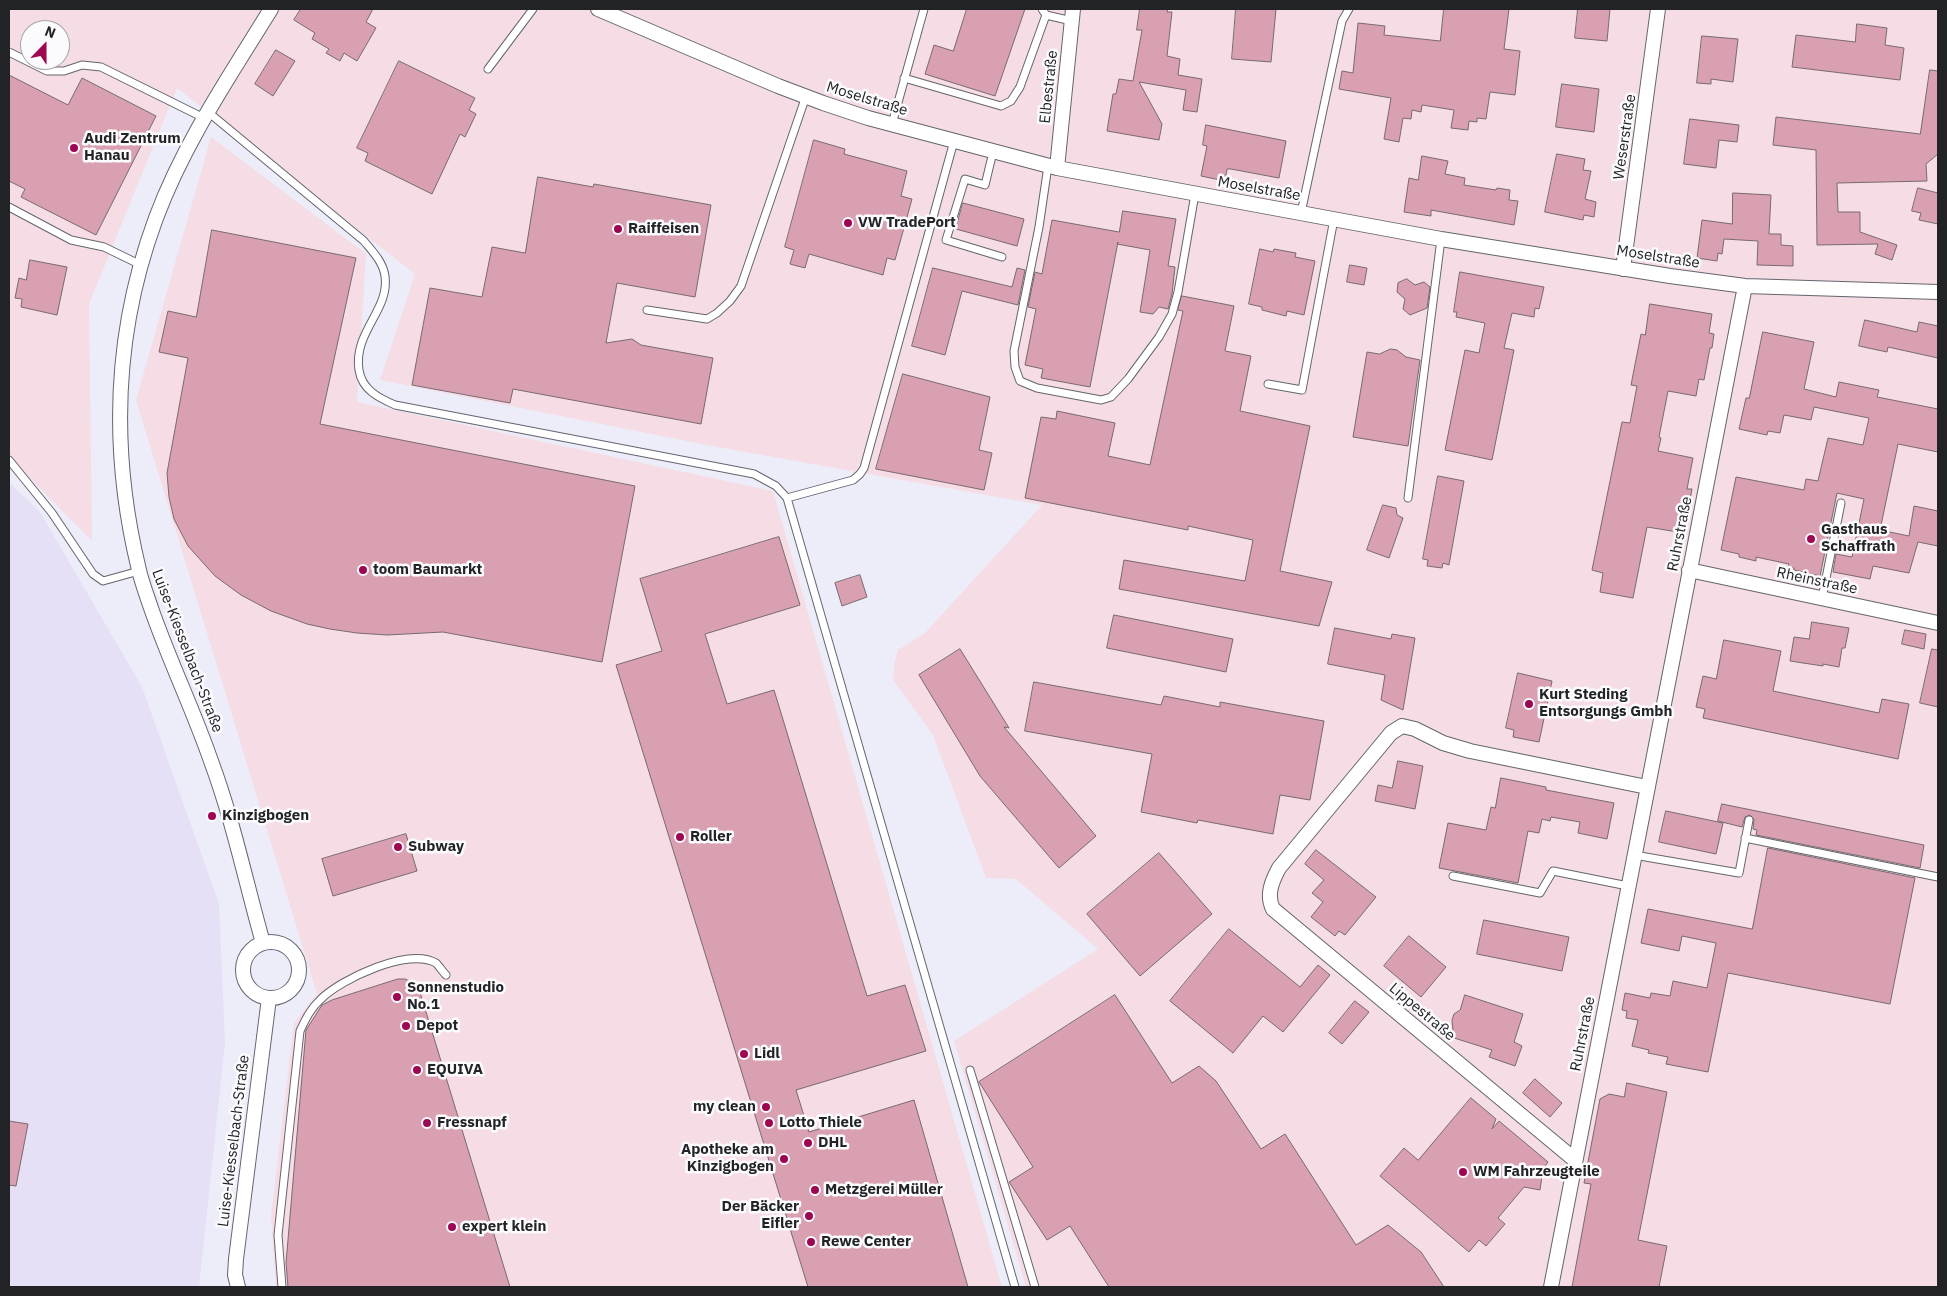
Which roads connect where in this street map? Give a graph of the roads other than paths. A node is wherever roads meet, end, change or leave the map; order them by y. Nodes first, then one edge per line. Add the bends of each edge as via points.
1 (271, 9) edge
2 (533, 9) edge
3 (598, 9) edge
4 (924, 9) edge
5 (1349, 9) edge
6 (1658, 9) edge
7 (1044, 12) edge
8 (1073, 15) edge
9 (9, 52) edge
10 (488, 69) dead end
11 (904, 78) junction
12 (806, 96) junction
13 (206, 115) junction
14 (892, 124) junction
15 (954, 142) junction
16 (993, 152) junction
17 (1052, 167) junction
18 (1196, 194) junction
19 (9, 207) edge
20 (1301, 213) junction
21 (1334, 219) junction
22 (1442, 239) junction
23 (1002, 257) dead end
24 (141, 265) junction
25 (1623, 269) junction
26 (1745, 286) junction
27 (1938, 292) edge
28 (647, 310) dead end
29 (1268, 384) dead end
30 (9, 460) edge
31 (787, 498) junction
32 (1408, 498) dead end
33 (1842, 503) dead end
34 (1689, 570) junction
35 (139, 572) junction
36 (1822, 598) junction
37 (1938, 623) edge
38 (1648, 787) junction
39 (1749, 820) dead end
40 (1745, 838) junction
41 (1634, 855) junction
42 (1453, 876) dead end
43 (1938, 877) edge
44 (1628, 886) junction
45 (263, 943) junction
46 (446, 975) dead end
47 (269, 998) junction
48 (970, 1070) dead end
49 (1576, 1160) junction
50 (238, 1287) edge
51 (282, 1287) edge
52 (1015, 1287) edge
53 (1035, 1287) edge
54 (1551, 1287) edge

1 - 13 street, Luise-Kiesselbach-Straße
2 - 10 lane
3 - 12 street, Moselstraße
4 - 11 lane
5 - 20 lane via 1342,20
6 - 25 street, Weserstraße
7 - 8 lane
7 - 11 lane via 1020,87 1011,101 1000,106
8 - 17 street, Elbestraße
9 - 13 lane via 47,71 82,66 101,68
11 - 14 lane
12 - 14 street, Moselstraße
12 - 28 lane via 741,286 730,301 707,319
13 - 24 street, Luise-Kiesselbach-Straße via 167,193
13 - 31 lane via 364,241 377,256 384,269 385,292 359,346 357,360 360,375 373,394 396,405 754,474 776,486
14 - 15 street, Moselstraße
15 - 16 street, Moselstraße
15 - 31 lane via 864,468 853,480
16 - 17 street, Moselstraße
16 - 23 lane via 985,185 965,179 946,240
17 - 18 street, Moselstraße
17 - 18 lane via 1014,350 1020,381 1037,388 1101,400 1111,397 1128,379 1172,314
18 - 20 street, Moselstraße
19 - 24 lane via 71,240 104,247
20 - 21 street, Moselstraße
21 - 22 street, Moselstraße
21 - 29 lane via 1302,390
22 - 25 street, Moselstraße
22 - 32 lane
24 - 35 street, Luise-Kiesselbach-Straße via 132,297 120,382 119,434 124,487
25 - 26 street, Moselstraße
26 - 27 street, Moselstraße
26 - 34 street, Ruhrstraße
30 - 35 lane via 52,513 93,574 103,581
31 - 52 lane
33 - 36 lane
34 - 36 street, Rheinstraße
34 - 38 street, Ruhrstraße
35 - 45 street, Luise-Kiesselbach-Straße via 213,765
36 - 37 street, Rheinstraße
38 - 41 street, Ruhrstraße
38 - 49 street, Lippestraße via 1470,751 1402,726 1391,733 1273,878 1269,901 1272,909
39 - 40 lane
40 - 41 lane via 1739,873
40 - 43 lane
41 - 44 street, Ruhrstraße
42 - 44 lane via 1540,893 1554,871
44 - 49 street, Ruhrstraße
45 - 47 street via 248,953 243,975 256,994
45 - 47 street via 280,943 291,950 299,970 293,987 285,994
46 - 51 lane via 436,964 404,960 344,981 308,1012 300,1031 278,1235
47 - 50 street, Luise-Kiesselbach-Straße via 236,1259
48 - 53 lane
49 - 54 street, Ruhrstraße

